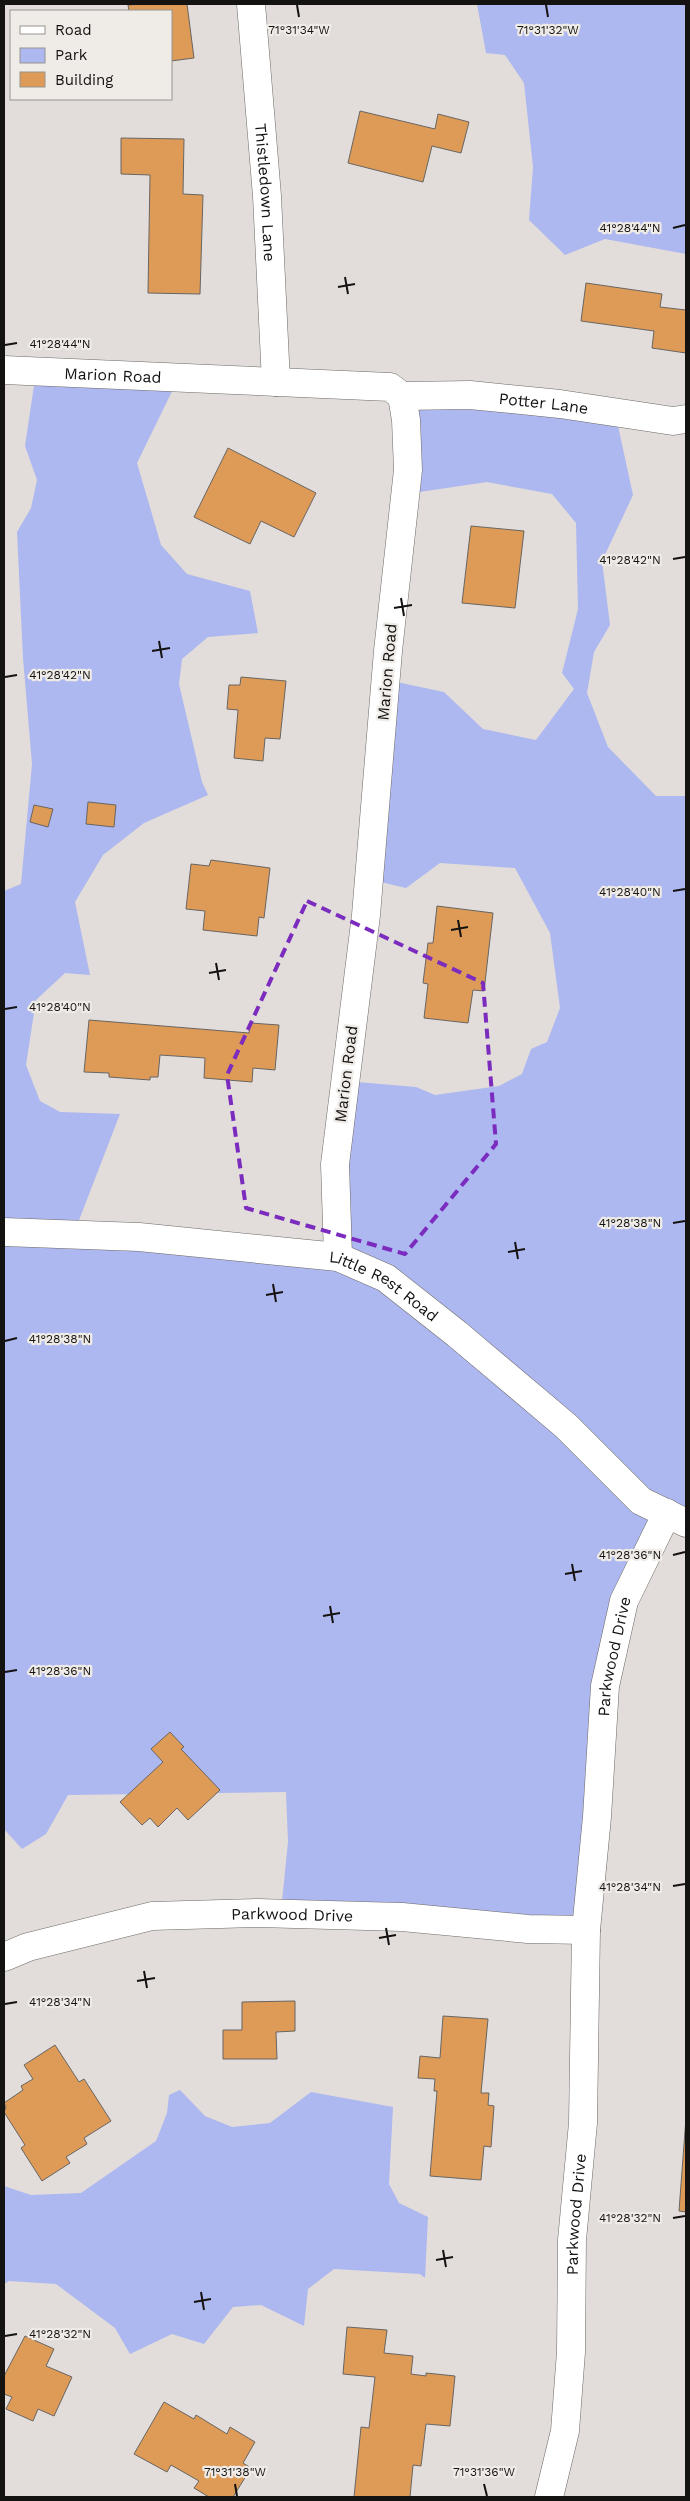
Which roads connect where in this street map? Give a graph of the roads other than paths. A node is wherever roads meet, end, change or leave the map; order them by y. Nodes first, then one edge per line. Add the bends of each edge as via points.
1 (251, 4) edge
2 (4, 370) edge
3 (276, 382) junction
4 (402, 396) junction
5 (686, 419) edge
6 (4, 1232) edge
7 (338, 1257) junction
8 (677, 1518) edge
9 (586, 1930) junction
10 (4, 1957) edge
11 (549, 2497) edge

1 - 3 street, Thistledown Lane via 267,196
2 - 3 street, Marion Road
3 - 4 street, Marion Road via 390,387
4 - 5 street, Potter Lane via 470,395 560,404 673,421
4 - 7 street, Marion Road via 408,470 388,651 366,915 334,1164
6 - 7 street, Little Rest Road via 139,1237
7 - 8 street, Little Rest Road via 386,1278 566,1426 641,1502
8 - 9 street, Parkwood Drive via 624,1601 605,1686
9 - 10 street, Parkwood Drive via 528,1929 402,1917 258,1913 152,1916 28,1947
9 - 11 street, Parkwood Drive via 583,2123 572,2240 572,2352 565,2431

